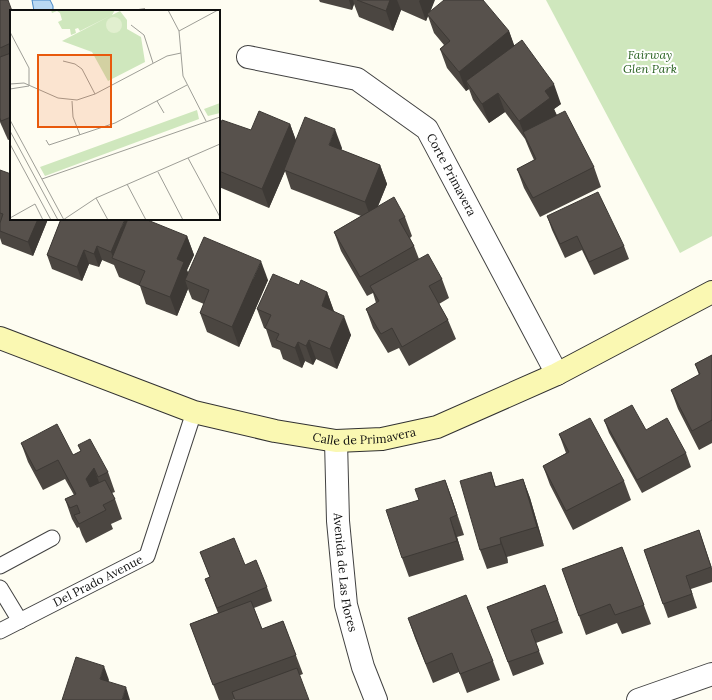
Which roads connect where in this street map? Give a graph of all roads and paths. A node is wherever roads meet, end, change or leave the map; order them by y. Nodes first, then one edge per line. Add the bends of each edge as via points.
1 (248, 57) dead end
2 (712, 292) edge
3 (0, 338) edge
4 (557, 374) junction
5 (194, 412) junction
6 (336, 441) junction
7 (52, 538) dead end
8 (0, 566) edge
9 (0, 588) edge
10 (20, 621) junction
11 (0, 631) edge
12 (712, 674) edge
13 (376, 700) edge
14 (638, 700) edge

1 - 4 street, Corte Primavera via 357,79 428,129
2 - 4 street, Calle de Primavera
3 - 5 street, Calle de Primavera
4 - 6 street, Calle de Primavera via 437,427 382,439
5 - 6 street, Calle de Primavera via 275,431
5 - 10 lane, Del Prado Avenue via 147,556
6 - 13 street, Avenida de Las Flores via 338,521 346,605 363,667
7 - 8 lane
9 - 10 lane
10 - 11 lane, Del Prado Avenue
12 - 14 street

